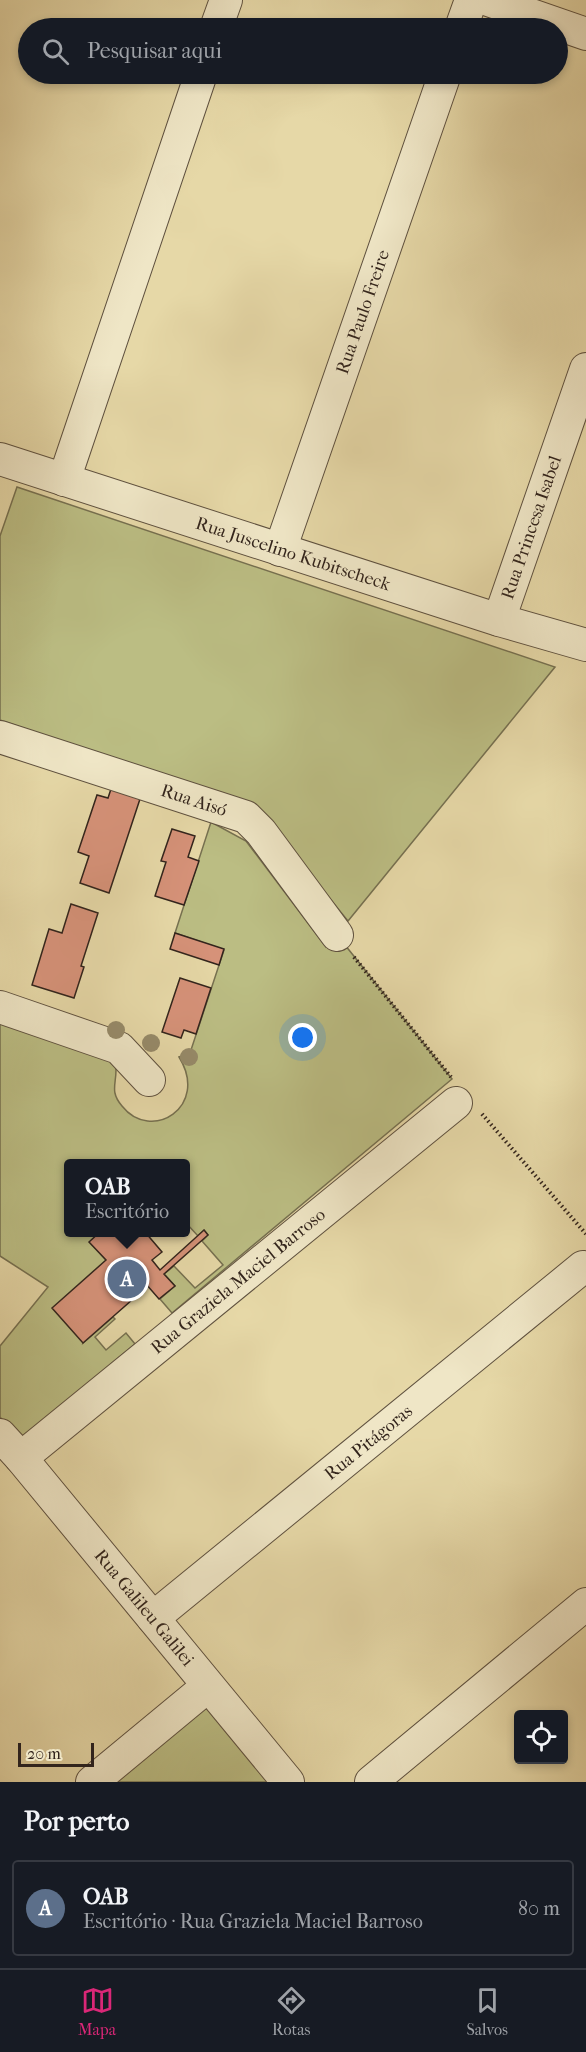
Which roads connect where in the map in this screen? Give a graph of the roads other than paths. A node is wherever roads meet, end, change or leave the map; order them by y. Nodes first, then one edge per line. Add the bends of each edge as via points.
1 (226, 0) edge
2 (471, 0) edge
3 (488, 0) edge
4 (220, 18) edge
5 (465, 18) edge
6 (540, 18) edge
7 (568, 28) edge
8 (586, 34) edge
9 (198, 84) edge
10 (442, 84) edge
11 (586, 369) edge
12 (2, 467) edge
13 (64, 480) junction
14 (280, 550) junction
15 (499, 620) junction
16 (586, 645) edge
17 (0, 737) edge
18 (336, 935) road end
19 (0, 1007) edge
20 (149, 1080) dead end
21 (461, 1099) road end
22 (583, 1267) dead end
23 (0, 1435) edge
24 (21, 1458) junction
25 (586, 1604) edge
26 (153, 1618) junction
27 (208, 1686) junction
28 (92, 1782) edge
29 (288, 1782) edge
30 (371, 1782) edge

1 - 4 street
2 - 5 street
3 - 6 street
7 - 8 street
9 - 13 street
10 - 14 street, Rua Paulo Freire
11 - 15 street, Rua Princesa Isabel
12 - 13 street, Rua Juscelino Kubitscheck
13 - 14 street, Rua Juscelino Kubitscheck
14 - 15 street, Rua Juscelino Kubitscheck
15 - 16 street, Rua Juscelino Kubitscheck
17 - 18 street, Rua Aisó via 246,817
19 - 20 street via 119,1048
21 - 24 street, Rua Graziela Maciel Barroso
22 - 26 street, Rua Pitágoras
23 - 24 street, Rua Galileu Galilei
24 - 26 street, Rua Galileu Galilei
25 - 30 street
26 - 27 street, Rua Galileu Galilei
27 - 28 street
27 - 29 street, Rua Galileu Galilei

